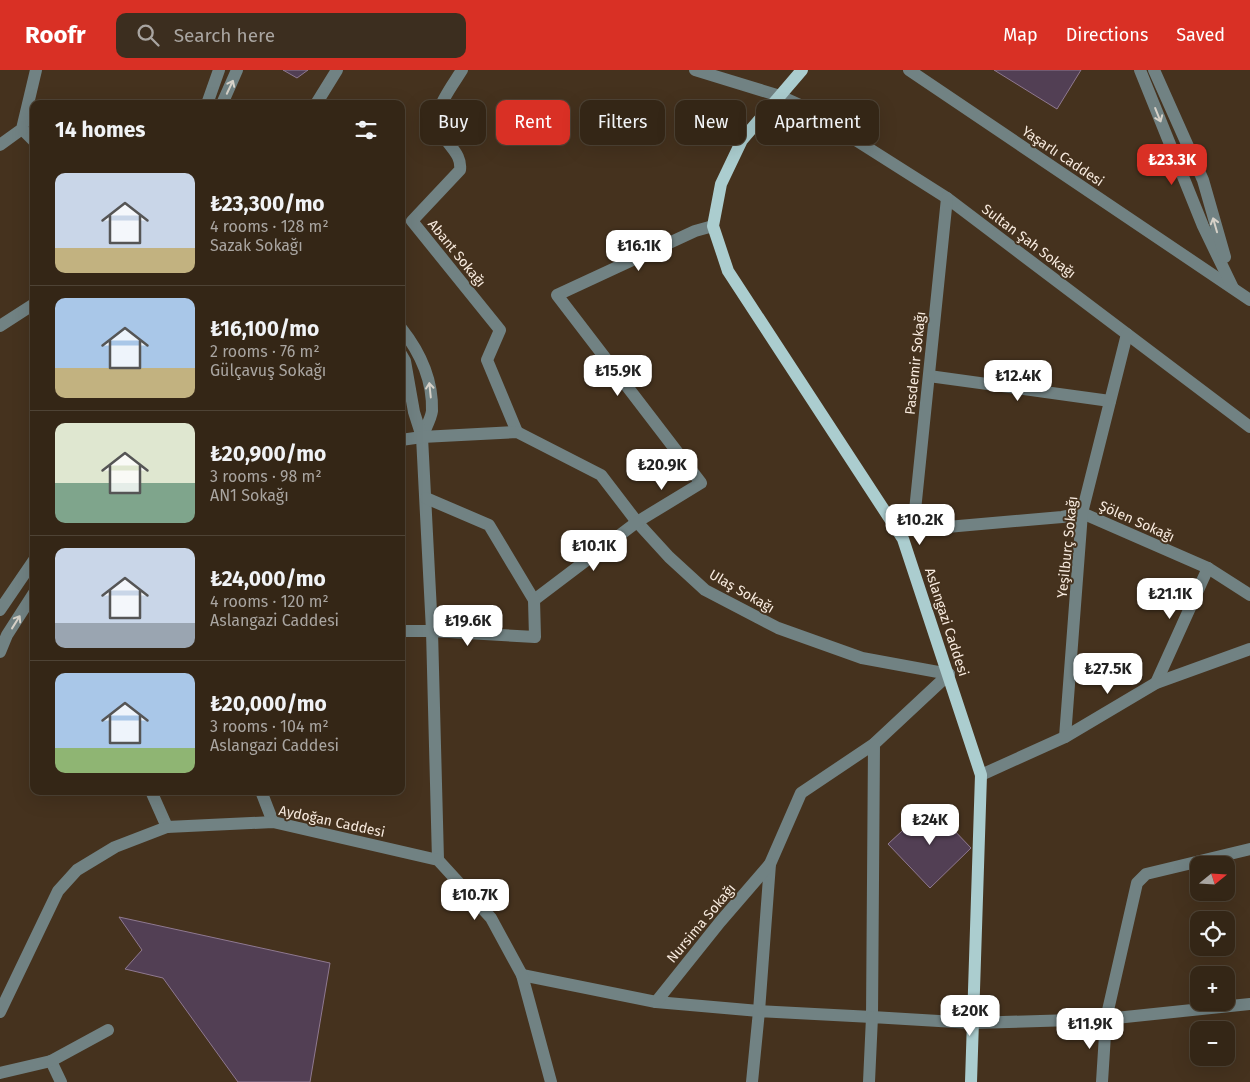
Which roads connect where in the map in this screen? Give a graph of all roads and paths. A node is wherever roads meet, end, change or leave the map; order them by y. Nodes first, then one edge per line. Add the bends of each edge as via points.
1 (36, 70) edge
2 (219, 70) edge
3 (237, 70) edge
4 (337, 70) edge
5 (462, 70) edge
6 (695, 70) edge
7 (802, 70) edge
8 (909, 70) edge
9 (1140, 70) edge
10 (1154, 70) edge
11 (780, 96) junction
12 (208, 100) edge
13 (224, 100) edge
14 (318, 100) edge
15 (22, 129) junction
16 (30, 137) edge
17 (0, 145) edge
18 (947, 198) junction
19 (713, 226) junction
20 (1234, 288) junction
21 (1250, 300) edge
22 (30, 307) edge
23 (0, 326) edge
24 (405, 333) edge
25 (1127, 334) junction
26 (405, 361) edge
27 (929, 376) junction
28 (1110, 401) junction
29 (1250, 427) edge
30 (405, 432) edge
31 (517, 432) junction
32 (422, 437) junction
33 (405, 439) edge
34 (426, 498) junction
35 (1082, 513) junction
36 (637, 522) junction
37 (908, 535) junction
38 (30, 566) edge
39 (1208, 568) junction
40 (1250, 595) edge
41 (30, 599) edge
42 (534, 600) junction
43 (0, 610) edge
44 (432, 630) junction
45 (405, 631) edge
46 (1250, 649) edge
47 (0, 652) edge
48 (949, 674) junction
49 (1156, 683) junction
50 (1065, 737) junction
51 (874, 744) junction
52 (981, 775) junction
53 (153, 795) edge
54 (263, 795) edge
55 (273, 822) junction
56 (166, 827) junction
57 (1250, 850) edge
58 (438, 860) junction
59 (770, 864) junction
60 (522, 975) junction
61 (656, 1002) junction
62 (1250, 1004) edge
63 (759, 1011) junction
64 (0, 1012) edge
65 (872, 1017) junction
66 (1106, 1019) junction
67 (972, 1023) junction
68 (108, 1030) dead end
69 (51, 1061) junction
70 (0, 1073) edge
71 (61, 1082) edge
72 (551, 1082) edge
73 (752, 1082) edge
74 (869, 1082) edge
75 (971, 1082) edge
76 (1102, 1082) edge

1 - 15 street
2 - 12 street
13 -> 3 street
4 - 14 street
5 - 31 street, Abant Sokağı via 439,110 440,134 458,155 460,170 412,221 500,330 488,360
6 - 11 street, Sultan Şah Sokağı
7 - 11 main road, Aslangazi Caddesi
8 - 20 street, Yaşarlı Caddesi
9 -> 20 street via 1203,226
20 -> 10 street via 1203,180
11 - 18 street, Sultan Şah Sokağı via 802,106
11 - 19 main road, Aslangazi Caddesi via 742,140 721,184
15 - 16 street
15 - 17 street
18 - 25 street, Sultan Şah Sokağı
18 - 27 street, Pasdemir Sokağı
19 - 36 street via 695,231 557,295 701,483
19 - 37 main road, Aslangazi Caddesi via 728,271
20 - 21 street, Yaşarlı Caddesi
22 - 23 street
32 -> 24 street via 432,413 428,377 417,349
25 - 28 street, Yeşilburç Sokağı
25 - 29 street, Sultan Şah Sokağı
26 - 32 street
27 - 28 street
27 - 37 street, Pasdemir Sokağı
28 - 35 street, Yeşilburç Sokağı
30 - 32 street
31 - 32 street
31 - 36 street, Ulaş Sokağı via 601,475
32 - 33 street
32 - 34 street
34 - 42 street via 489,525
34 - 44 street
35 - 37 street, Şölen Sokağı
35 - 39 street, Şölen Sokağı
35 - 50 street, Yeşilburç Sokağı
36 - 42 street
36 - 48 street, Ulaş Sokağı via 705,590 778,628 862,658
37 - 48 main road, Aslangazi Caddesi
38 - 43 street
39 - 40 street, Şölen Sokağı
39 - 49 street
47 -> 41 street
42 - 44 street via 535,637
44 - 45 street
44 - 58 street
46 - 49 street
48 - 51 street
48 - 52 main road, Aslangazi Caddesi
49 - 50 street
50 - 52 street
51 - 59 street via 801,793
51 - 65 street
52 - 67 main road, Aslangazi Caddesi
53 - 56 street
54 - 55 street
55 - 56 street, Aydoğan Caddesi
55 - 58 street, Aydoğan Caddesi
56 - 64 street, Aydoğan Caddesi via 115,847 77,870 58,891
57 - 66 street via 1146,874 1137,883
58 - 60 street via 491,918
59 - 61 street, Nursima Sokağı
59 - 63 street
60 - 61 street
60 - 72 street
61 - 63 street
62 - 66 street
63 - 65 street
63 - 73 street
65 - 67 street
65 - 74 street
66 - 67 street
66 - 76 street
67 - 75 main road, Aslangazi Caddesi
68 - 69 street
69 - 70 street
69 - 71 street

